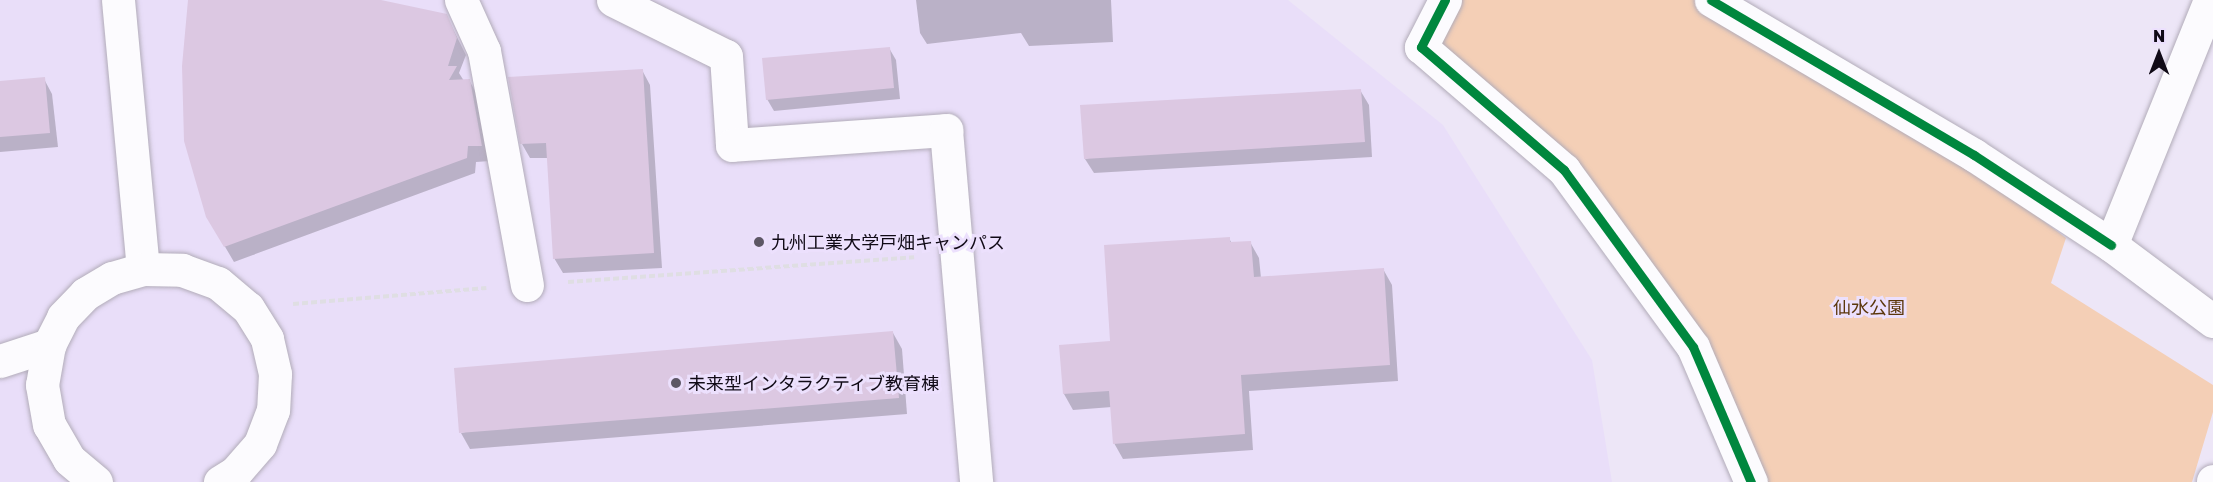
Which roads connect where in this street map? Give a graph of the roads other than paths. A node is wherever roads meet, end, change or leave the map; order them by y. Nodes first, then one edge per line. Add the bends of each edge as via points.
1 (118, 0) edge
2 (461, 0) edge
3 (613, 0) edge
4 (1445, 0) edge
5 (1711, 0) edge
6 (2210, 0) edge
7 (2111, 245) junction
8 (143, 269) junction
9 (527, 285) road end
10 (2213, 321) edge
11 (49, 345) junction
12 (0, 361) edge
13 (238, 479) edge
14 (96, 482) edge
15 (976, 482) edge
16 (1751, 482) edge

1 - 8 street
2 - 9 street via 484,51
3 - 15 street via 726,56 732,145 946,130
4 - 16 street via 1421,47 1564,170 1693,347
5 - 7 street via 1974,155
6 - 7 street
7 - 10 street
8 - 11 street via 112,278 85,294 63,317
8 - 13 street via 182,270 218,284 248,308 267,339 275,374 273,410 260,444
11 - 12 street
11 - 14 street via 42,385 49,424 69,459

